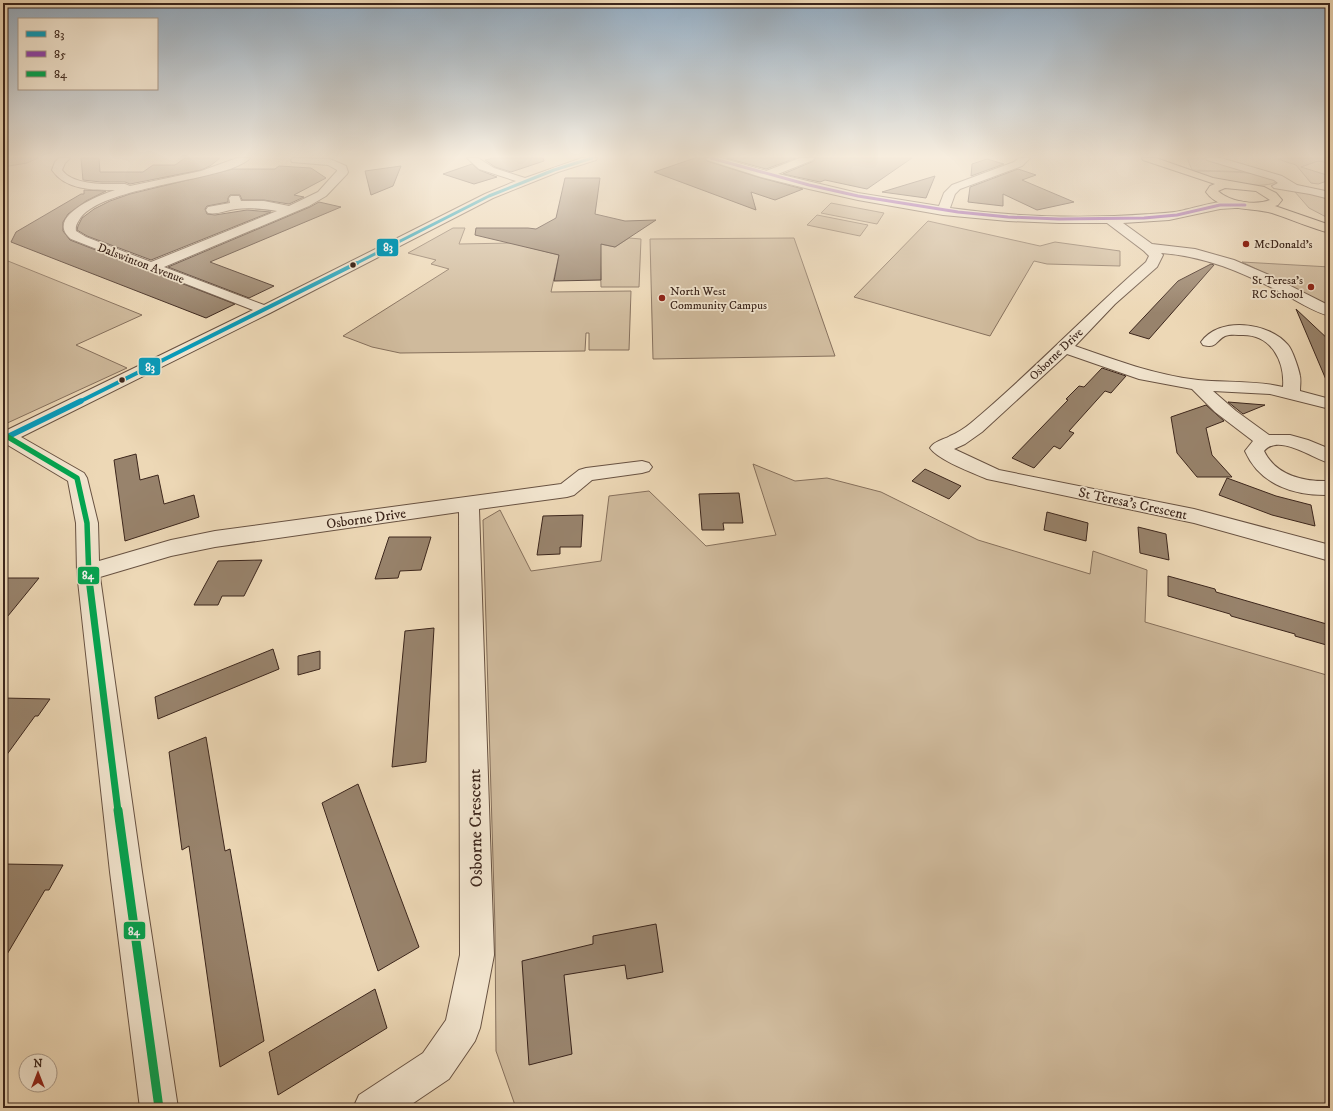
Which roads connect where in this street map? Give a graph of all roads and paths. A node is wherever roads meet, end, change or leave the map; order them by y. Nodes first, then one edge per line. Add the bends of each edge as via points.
1 (83, 210) edge
2 (291, 210) edge
3 (460, 210) edge
4 (934, 210) edge
5 (1188, 210) edge
6 (1274, 210) edge
7 (1294, 210) edge
8 (943, 211) joint
9 (1110, 219) junction
10 (1330, 223) edge
11 (1330, 229) edge
12 (1149, 248) junction
13 (151, 267) junction
14 (265, 310) junction
15 (1330, 312) edge
16 (1209, 342) dead end
17 (1064, 348) junction
18 (1198, 385) junction
19 (1291, 393) junction
20 (1330, 404) edge
21 (6, 438) edge
22 (1265, 441) junction
23 (939, 448) joint
24 (1330, 458) edge
25 (642, 467) dead end
26 (1330, 488) edge
27 (469, 504) junction
28 (1330, 553) edge
29 (88, 572) junction
30 (159, 1108) edge
31 (372, 1108) edge

1 - 13 street, Dalswinton Avenue via 72,219 69,228 71,233 81,240
2 - 13 street
3 - 14 street
4 - 8 street
5 - 9 street via 1176,215
6 - 11 highway
7 - 10 highway
8 - 9 street via 1022,218
9 - 12 street
12 - 15 street via 1196,253 1222,261
12 - 17 street, Osborne Drive via 1156,255 1152,264 1110,301
13 - 14 street, Dalswinton Avenue
14 - 21 street
16 - 19 street via 1219,333 1234,330 1249,330 1267,335 1282,347 1292,376
17 - 18 street via 1145,375
17 - 23 street, Osborne Drive via 976,428
18 - 19 street via 1250,387
18 - 22 street via 1241,425
19 - 20 street
21 - 29 street via 77,478 87,523
22 - 24 street via 1302,444
22 - 26 street via 1257,445 1254,451 1256,459 1275,476 1307,487
23 - 28 street, St Teresa's Crescent via 994,475 1194,516
25 - 27 street, Osborne Drive via 586,474 567,490
27 - 29 street, Osborne Drive via 214,539 171,548
27 - 31 street, Osborne Crescent via 477,955 462,1028 436,1066
29 - 30 street

